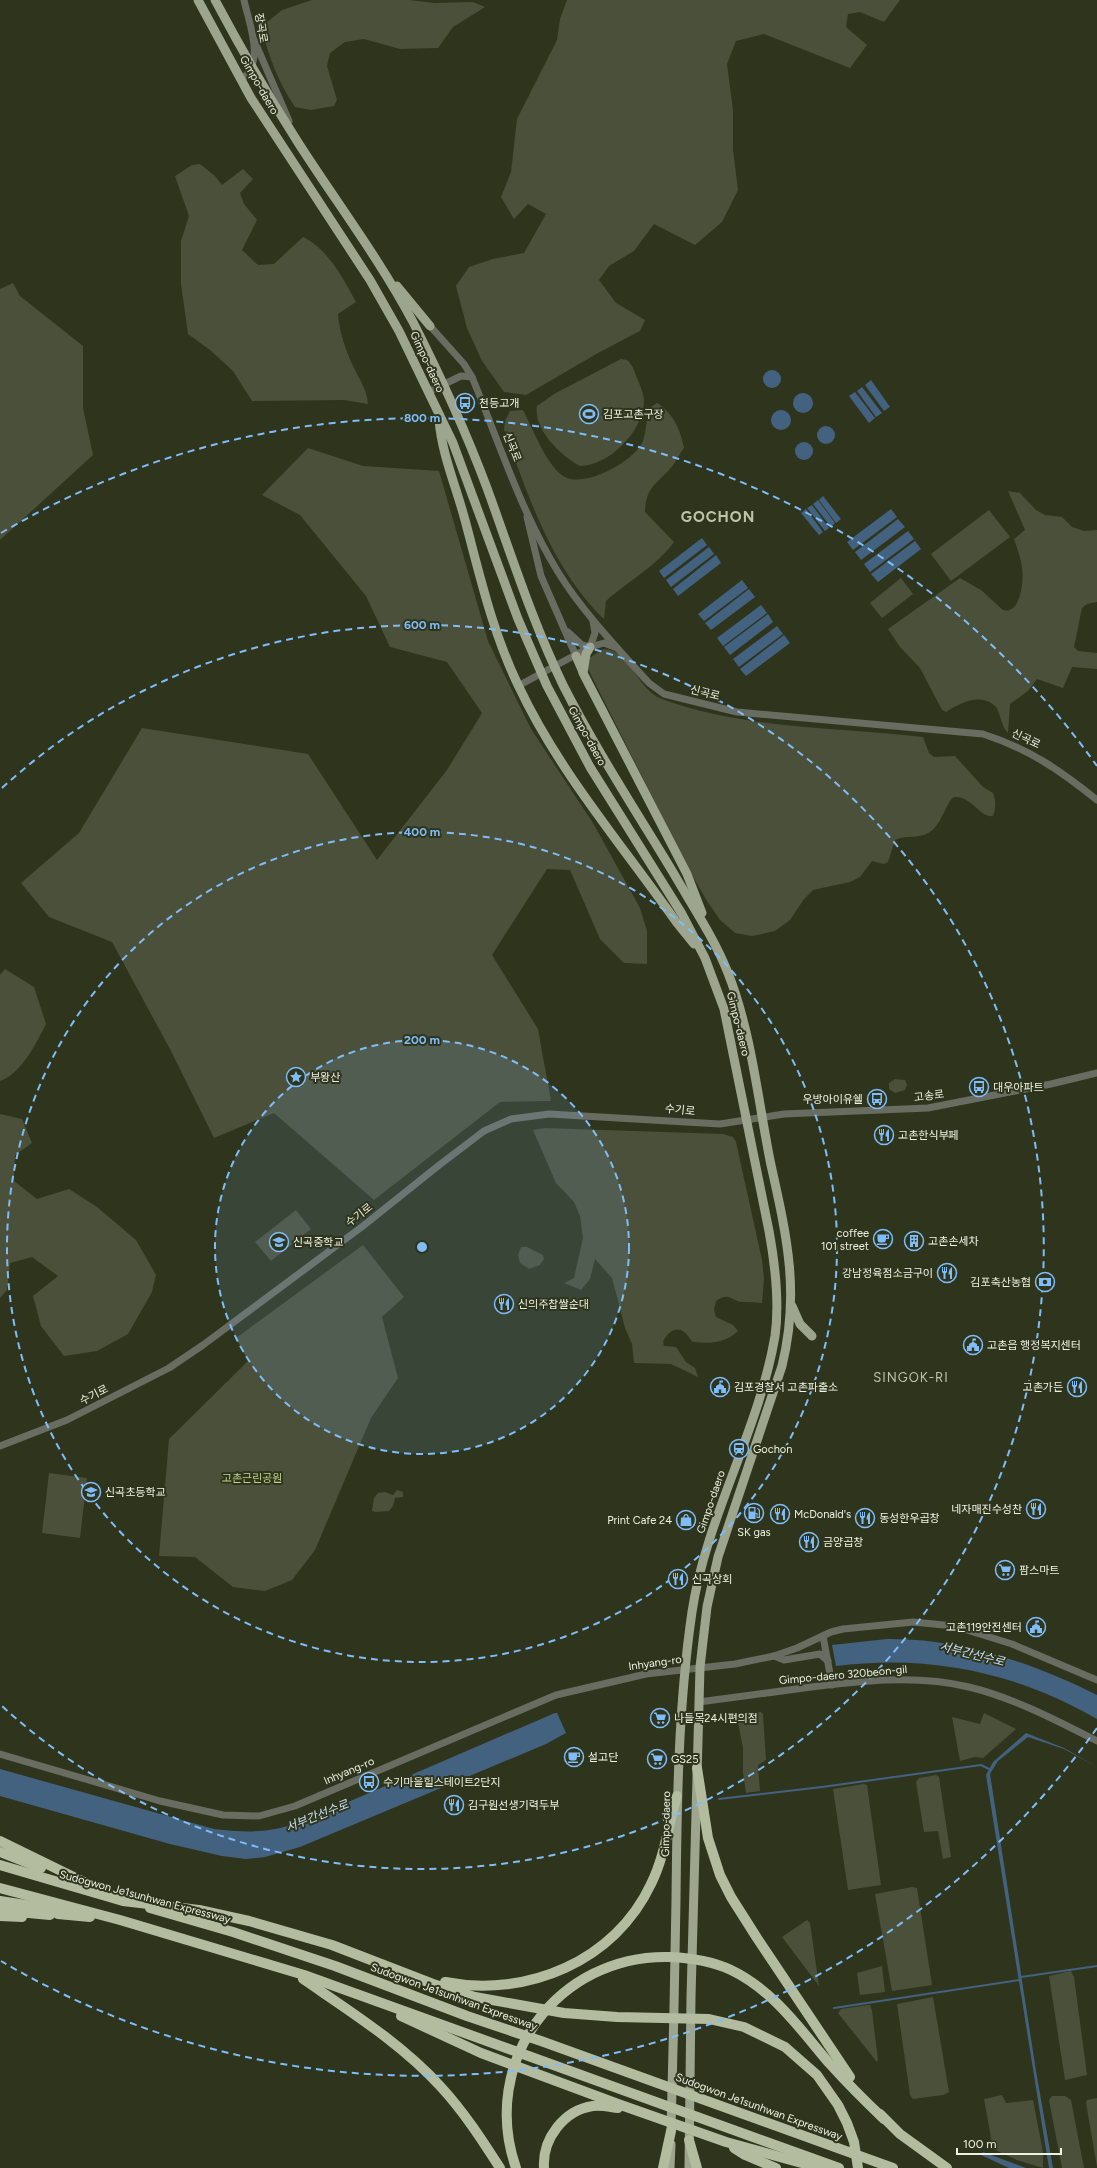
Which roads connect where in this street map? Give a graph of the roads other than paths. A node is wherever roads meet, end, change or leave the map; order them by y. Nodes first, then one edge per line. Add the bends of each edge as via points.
1 (198, 0) edge
2 (215, 0) edge
3 (244, 0) edge
4 (254, 40) junction
5 (252, 68) junction
6 (241, 80) junction
7 (298, 143) junction
8 (380, 266) junction
9 (430, 326) joint
10 (472, 377) junction
11 (442, 384) junction
12 (428, 392) junction
13 (438, 414) junction
14 (525, 508) junction
15 (591, 616) junction
16 (564, 628) junction
17 (590, 648) junction
18 (620, 650) junction
19 (574, 657) junction
20 (583, 673) junction
21 (521, 685) junction
22 (1097, 800) edge
23 (711, 935) junction
24 (705, 958) junction
25 (1097, 1073) edge
26 (761, 1117) junction
27 (746, 1120) junction
28 (792, 1304) junction
29 (812, 1336) dead end
30 (0, 1446) edge
31 (823, 1636) junction
32 (774, 1656) junction
33 (828, 1661) junction
34 (700, 1667) junction
35 (684, 1670) junction
36 (1097, 1680) edge
37 (832, 1684) junction
38 (699, 1702) junction
39 (1097, 1741) edge
40 (0, 1754) edge
41 (697, 1768) junction
42 (677, 1796) junction
43 (0, 1841) edge
44 (0, 1845) edge
45 (0, 1848) edge
46 (0, 1852) edge
47 (0, 1855) edge
48 (0, 1858) edge
49 (0, 1861) edge
50 (0, 1864) edge
51 (0, 1871) edge
52 (0, 1888) edge
53 (123, 1901) junction
54 (0, 1909) edge
55 (120, 1920) junction
56 (294, 1972) junction
57 (411, 1976) junction
58 (342, 1989) junction
59 (618, 2106) junction
60 (884, 2119) junction
61 (671, 2131) junction
62 (689, 2140) junction
63 (745, 2151) junction
64 (500, 2168) edge
65 (516, 2168) edge
66 (544, 2168) edge
67 (663, 2168) edge
68 (670, 2168) edge
69 (689, 2168) edge
70 (696, 2168) edge
71 (776, 2168) edge
72 (820, 2168) edge
73 (839, 2168) edge
74 (858, 2168) edge
75 (894, 2168) edge
76 (947, 2168) edge

1 - 6 main road, Gimpo-daero
2 - 5 main road, Gimpo-daero
3 - 4 street, 장곡로
4 - 5 street, 장곡로
4 - 7 street
5 - 6 street
5 - 7 main road, Gimpo-daero
6 - 12 main road, Gimpo-daero via 386,306
7 - 8 main road, Gimpo-daero
8 - 9 main road
8 - 11 main road, Gimpo-daero via 412,321
9 - 10 street, 신곡로 via 464,364
10 - 11 street via 461,376
10 - 14 street, 신곡로
11 - 12 street
11 - 23 main road, Gimpo-daero via 486,484 528,606 561,680 605,760
12 - 13 main road, Gimpo-daero
13 - 21 main road via 441,442 484,593
13 - 24 main road, Gimpo-daero via 453,444 518,619 547,686 590,767 682,914
14 - 15 street, 신곡로 via 558,572
14 - 16 street via 540,576
15 - 17 street via 595,633
15 - 18 street, 신곡로
16 - 17 street via 582,645
16 - 19 street
17 - 18 street via 604,643
17 - 19 street
17 - 20 main road via 586,654
18 - 22 street, 신곡로 via 649,683 664,694 760,715 983,734 1042,759
19 - 20 main road
19 - 21 street
20 - 23 main road via 687,874
21 - 24 main road via 554,752
23 - 26 main road, Gimpo-daero via 727,971 741,1013
24 - 27 main road, Gimpo-daero via 724,1009
25 - 26 street, 고송로 via 928,1108
26 - 27 street, 수기로
26 - 28 main road, Gimpo-daero via 789,1255
27 - 30 street, 수기로 via 713,1124 549,1114 524,1116 501,1122 484,1131 363,1226 184,1358 67,1420
27 - 35 main road, Gimpo-daero via 774,1256 775,1334 766,1372 700,1575
28 - 29 main road via 800,1324
28 - 34 main road, Gimpo-daero via 782,1366 718,1557 706,1607
31 - 32 street
31 - 33 street
31 - 36 street via 843,1629 898,1622 928,1622 954,1626 1012,1644
32 - 33 street via 784,1660 820,1654
32 - 34 street, Inhyang-ro
33 - 37 street
34 - 35 street, Inhyang-ro
34 - 38 main road, Gimpo-daero
35 - 40 street, Inhyang-ro via 631,1677 556,1695 295,1806 259,1816 229,1816 193,1809
35 - 42 main road, Gimpo-daero
37 - 38 street, Gimpo-daero 320beon-gil
37 - 39 street, Gimpo-daero 320beon-gil via 911,1679 969,1687 1015,1702
38 - 41 main road, Gimpo-daero
41 - 60 highway via 708,1838 720,1875 731,1897 857,2088
41 - 62 main road, Gimpo-daero
42 - 57 highway via 668,1824 664,1850 644,1898 625,1923 593,1953 561,1971 514,1984 485,1987
42 - 61 main road, Gimpo-daero
43 - 53 highway
44 - 53 highway
45 - 53 highway
46 - 53 highway
47 - 53 highway
48 - 53 highway
49 - 53 highway
50 - 53 highway
51 - 53 highway, Sudogwon Je1sunhwan Expressway
52 - 55 highway
53 - 57 highway via 199,1910 249,1921 332,1945
53 - 75 highway, Sudogwon Je1sunhwan Expressway via 271,1944 335,1966 467,2016
54 - 55 highway
54 - 55 highway
55 - 56 highway
56 - 58 highway
56 - 64 highway via 389,2038 429,2074 455,2103
57 - 74 highway via 474,1997 528,2008 617,2017 709,2019 744,2027 785,2046 817,2075 835,2099 847,2123 854,2142
58 - 59 highway via 481,2053
58 - 73 highway
59 - 63 highway via 655,2116
59 - 66 highway via 592,2106 567,2118 546,2144
60 - 65 highway via 840,2075 784,2009 742,1976 715,1963 678,1957 651,1957 620,1962 592,1973 563,1994 537,2022 522,2044 509,2082 506,2104 509,2145
60 - 76 highway via 923,2152
61 - 67 highway
61 - 68 main road, Gimpo-daero
62 - 69 main road, Gimpo-daero
62 - 70 highway
63 - 71 highway
63 - 72 highway

